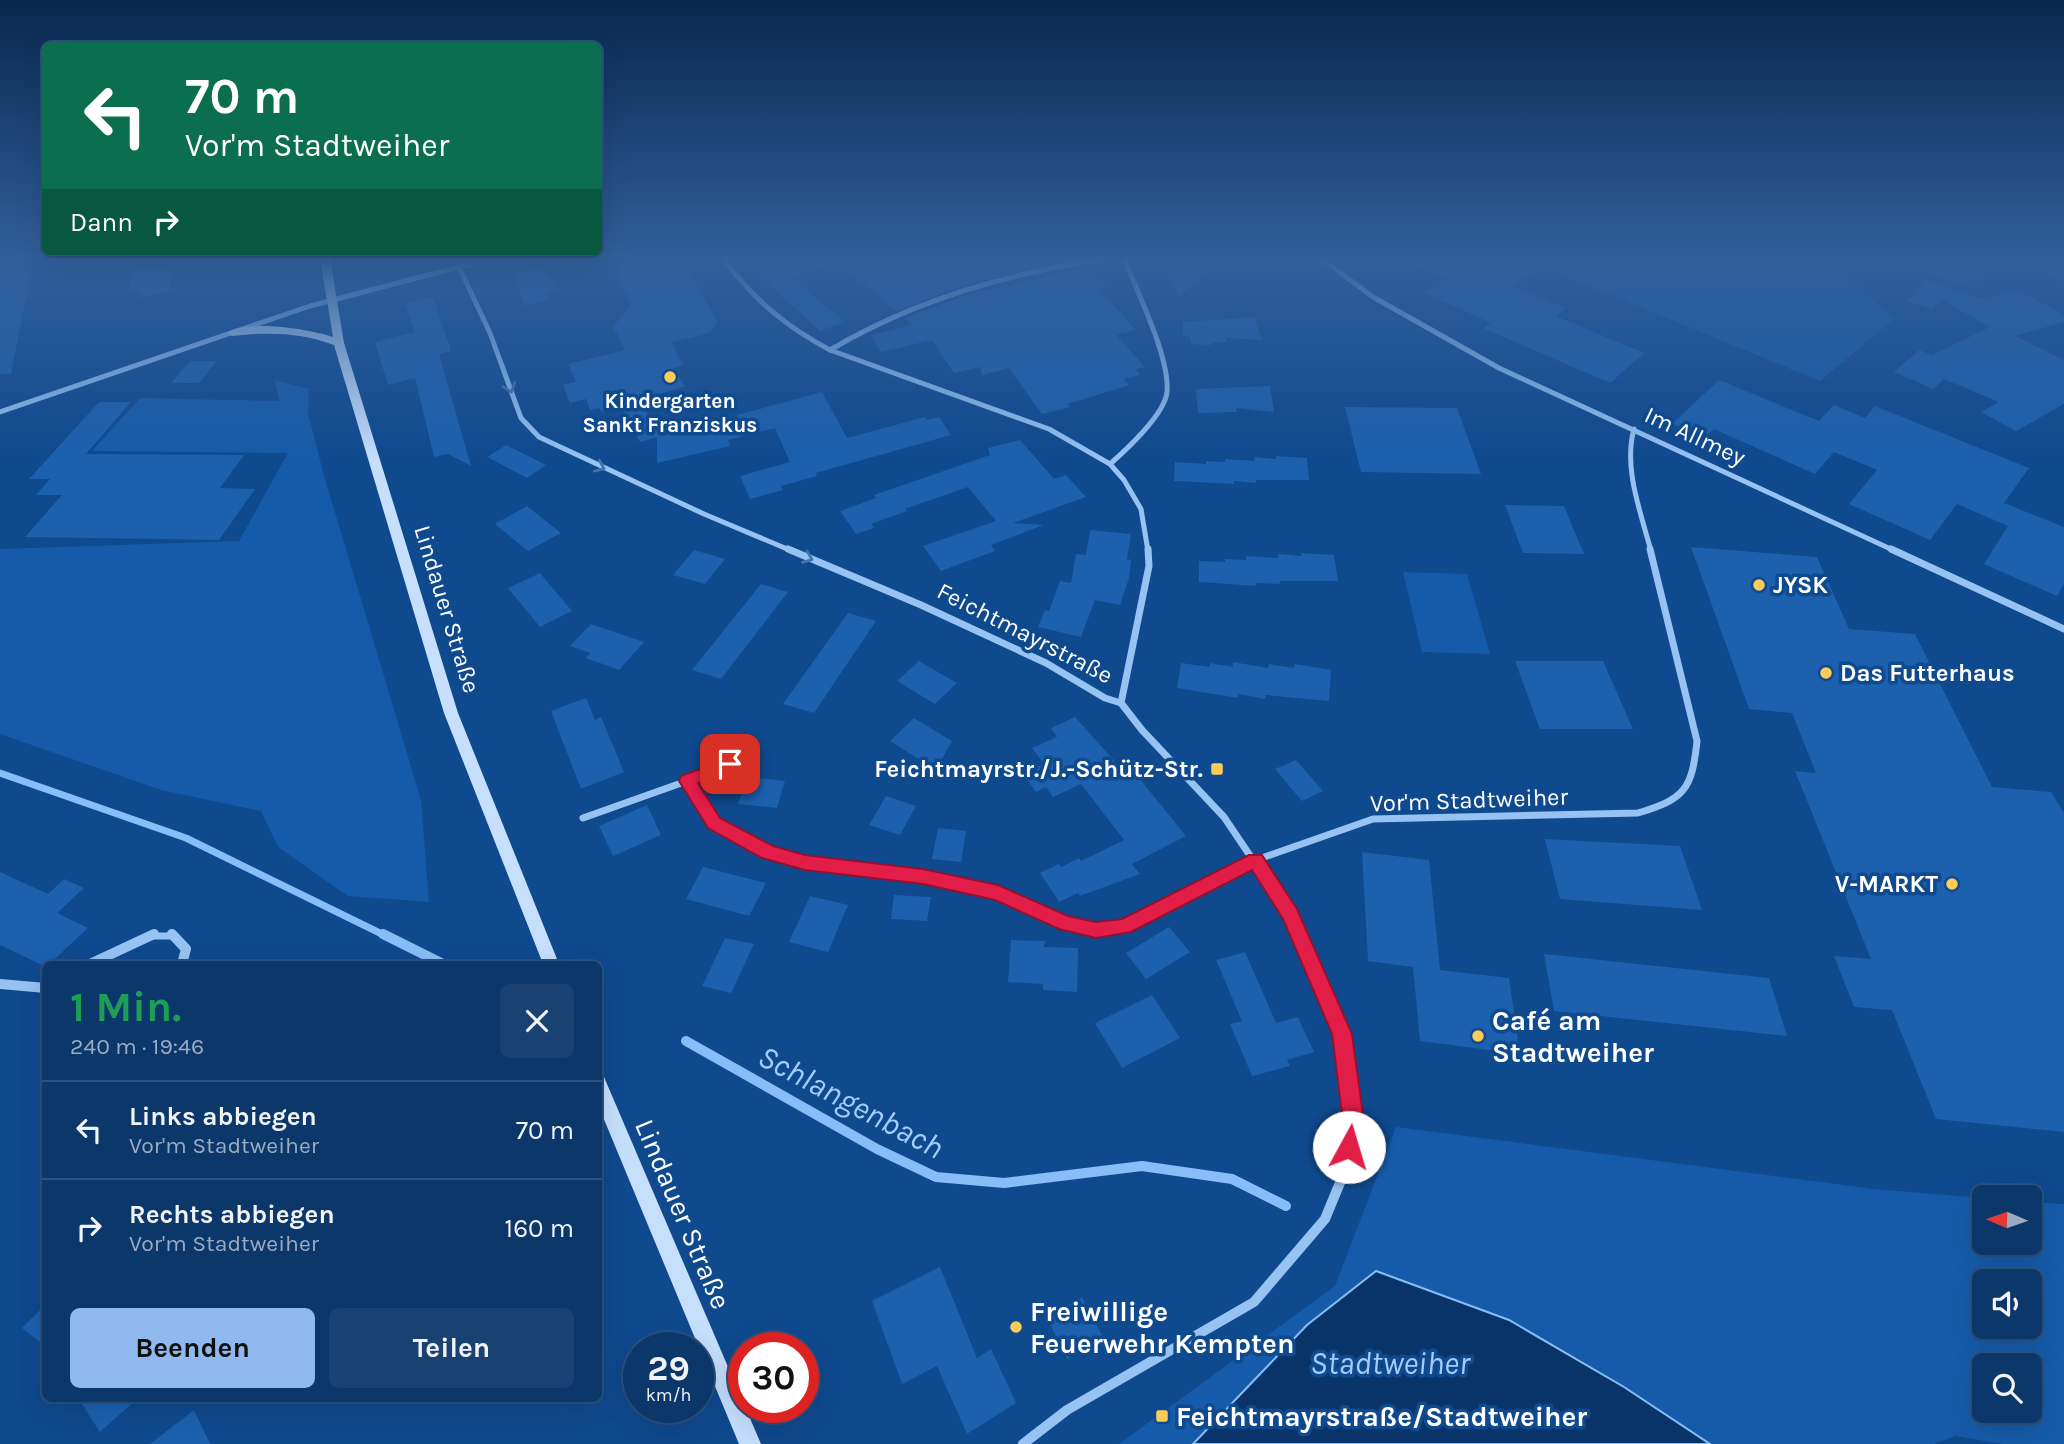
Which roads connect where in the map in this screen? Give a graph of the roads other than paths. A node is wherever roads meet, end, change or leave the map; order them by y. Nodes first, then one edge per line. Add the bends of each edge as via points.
1 (256, 325) edge
2 (336, 325) edge
3 (486, 325) edge
4 (784, 325) edge
5 (873, 325) edge
6 (1151, 325) edge
7 (1420, 325) edge
8 (232, 333) junction
9 (340, 343) junction
10 (831, 350) junction
11 (0, 412) edge
12 (1634, 429) junction
13 (1110, 464) junction
14 (2064, 629) edge
15 (1121, 703) junction
16 (730, 764) dead end
17 (687, 781) junction
18 (583, 818) dead end
19 (1255, 860) junction
20 (96, 961) edge
21 (186, 961) edge
22 (550, 961) edge
23 (0, 984) edge
24 (42, 988) edge
25 (602, 1092) edge
26 (750, 1444) edge
27 (1023, 1444) edge

1 - 8 street
2 - 9 main road, Lindauer Straße
3 -> 15 street, Feichtmayrstraße via 521,418 539,437 693,509 921,605
4 - 10 street
5 - 10 street
6 - 13 street via 1167,392 1132,444
7 - 12 street, Im Allmey
8 - 9 main road via 301,330
8 - 11 street
9 - 22 main road, Lindauer Straße via 451,713
10 - 13 street via 1048,429
12 - 14 street, Im Allmey
12 - 19 street, Vor'm Stadtweiher via 1629,446 1633,479 1697,741 1693,778 1675,803 1638,813 1373,819
13 - 15 street via 1141,509 1149,553
15 - 19 street, Feichtmayrstraße via 1224,817
16 - 17 street
17 - 18 street
17 - 19 street, Vor'm Stadtweiher via 714,823 768,852 805,863 923,876 998,893 1066,924 1096,930 1143,919
19 - 27 street, Feichtmayrstraße via 1290,915 1342,1034 1353,1122 1344,1173 1325,1219 1254,1302 1067,1410
20 - 21 street via 155,934 172,934 186,949
23 - 24 street
25 - 26 main road, Lindauer Straße

